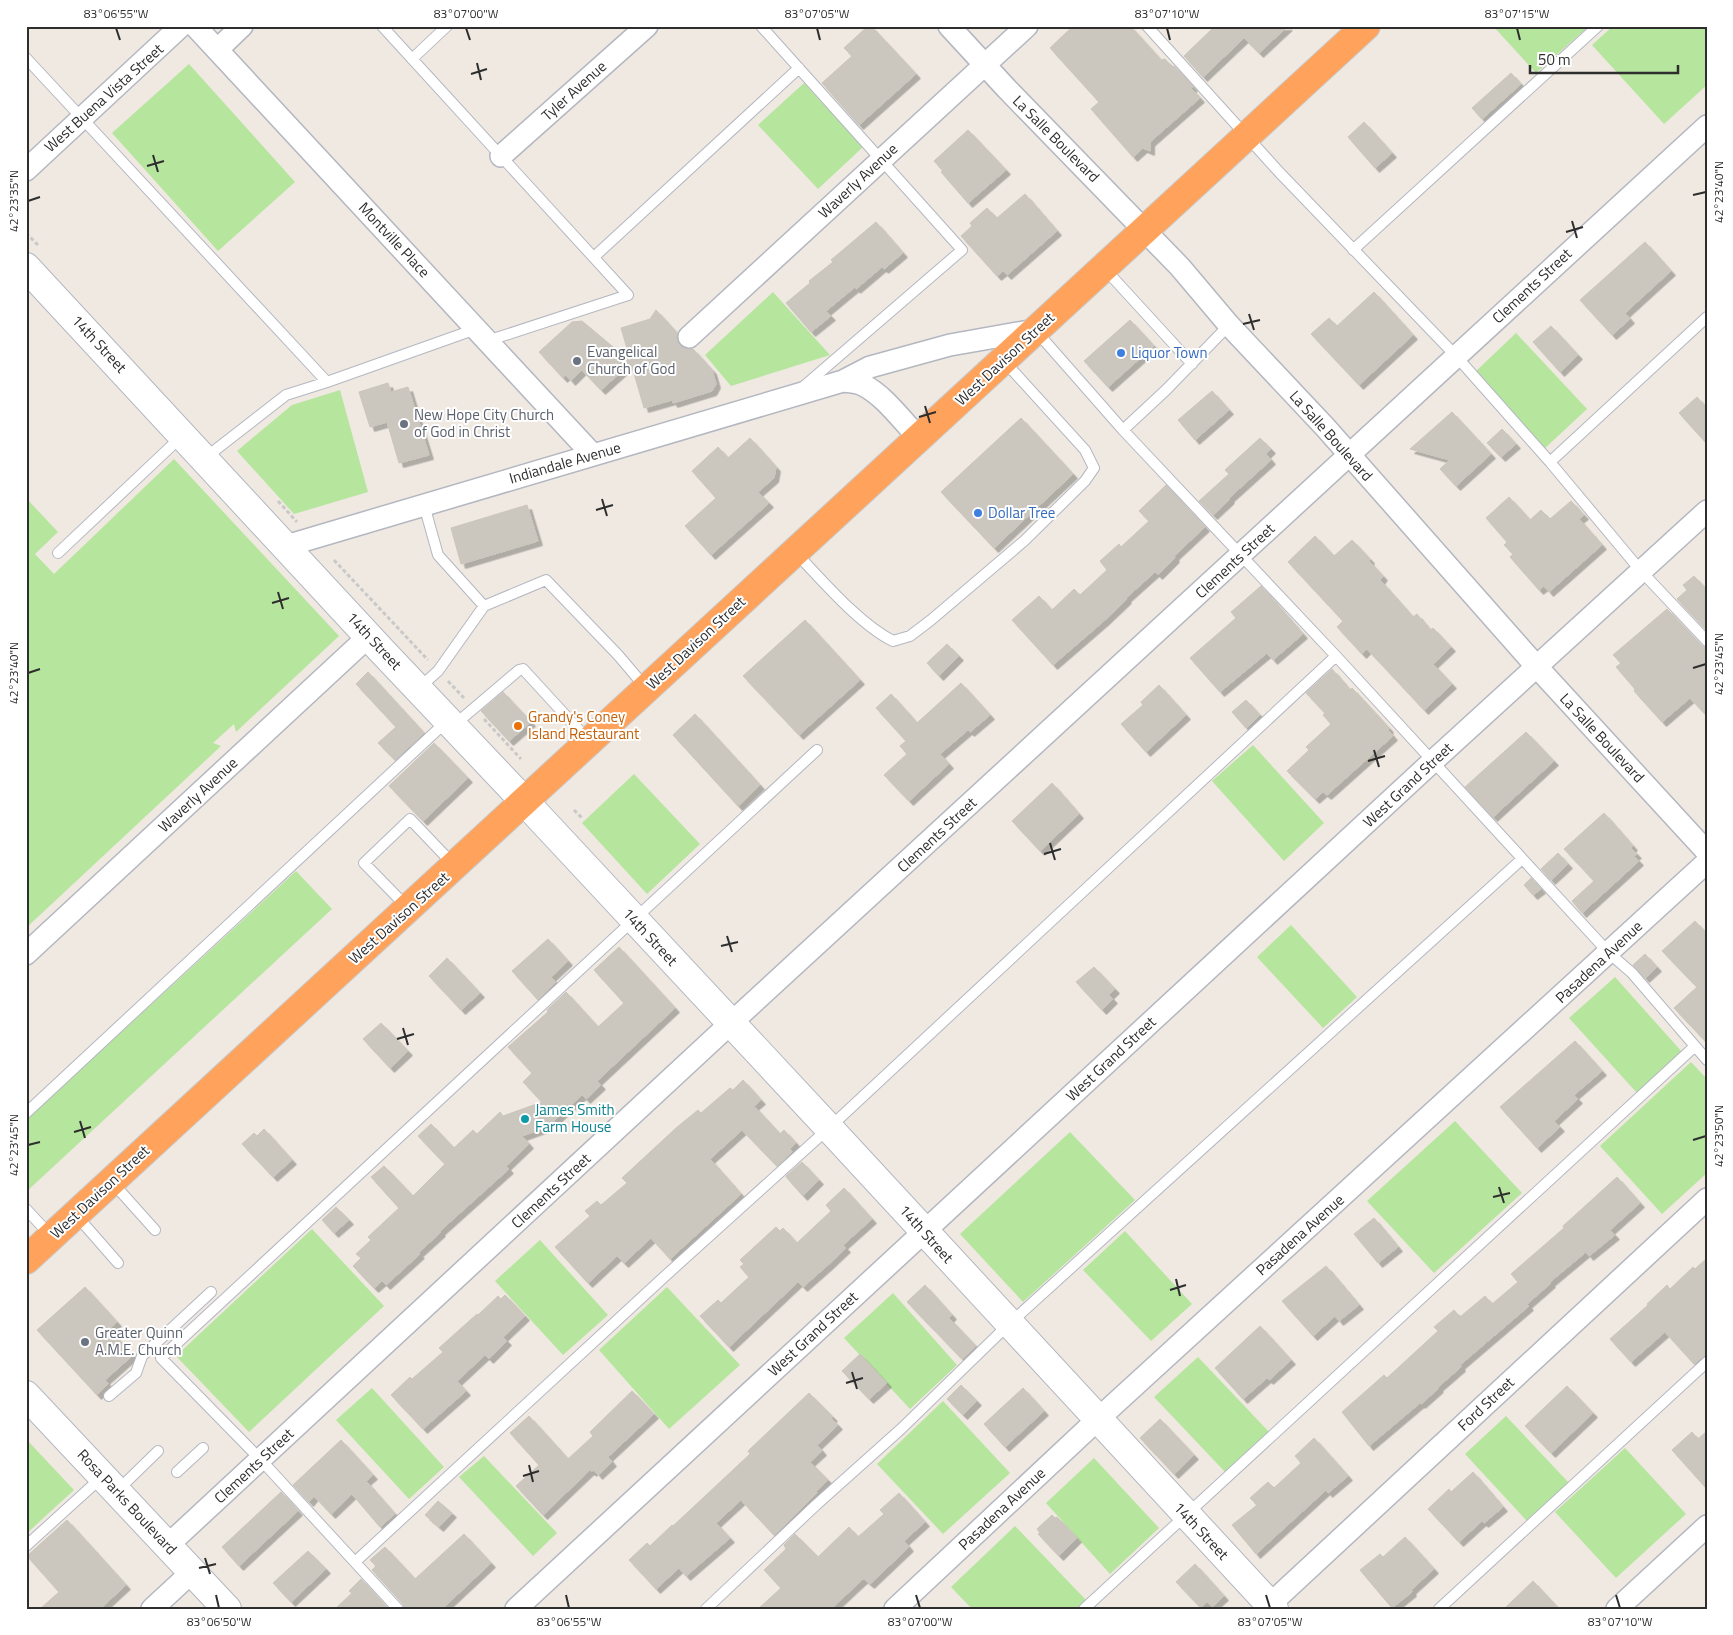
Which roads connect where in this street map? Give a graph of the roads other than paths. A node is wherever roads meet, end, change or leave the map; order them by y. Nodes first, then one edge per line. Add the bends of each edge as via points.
1 (181, 26) edge
2 (195, 26) edge
3 (242, 26) edge
4 (382, 26) edge
5 (447, 26) edge
6 (647, 26) edge
7 (761, 26) edge
8 (949, 26) edge
9 (1027, 26) edge
10 (1147, 26) edge
11 (1366, 26) edge
12 (1598, 26) edge
13 (217, 50) junction
14 (26, 58) edge
15 (412, 58) junction
16 (985, 65) junction
17 (799, 68) junction
18 (82, 118) junction
19 (1707, 126) edge
20 (1247, 136) junction
21 (502, 156) junction
22 (882, 159) junction
23 (26, 170) edge
24 (1144, 230) junction
25 (1353, 250) junction
26 (594, 257) junction
27 (26, 267) edge
28 (1104, 268) junction
29 (1707, 317) edge
30 (1229, 325) junction
31 (1035, 330) junction
32 (482, 335) junction
33 (689, 337) dead end
34 (1456, 356) junction
35 (1003, 360) junction
36 (1192, 364) junction
37 (844, 381) junction
38 (327, 382) junction
39 (792, 396) junction
40 (1123, 430) junction
41 (183, 435) junction
42 (919, 438) junction
43 (1348, 454) junction
44 (593, 455) junction
45 (205, 459) junction
46 (1550, 462) junction
47 (424, 505) junction
48 (1707, 511) edge
49 (286, 546) junction
50 (795, 552) junction
51 (58, 553) dead end
52 (1241, 556) junction
53 (1641, 571) junction
54 (484, 606) junction
55 (369, 636) junction
56 (1707, 641) edge
57 (1336, 656) junction
58 (1537, 667) junction
59 (418, 688) junction
60 (647, 689) junction
61 (451, 723) junction
62 (590, 742) junction
63 (817, 750) dead end
64 (1432, 762) junction
65 (526, 802) junction
66 (1707, 852) edge
67 (1522, 859) junction
68 (1707, 862) edge
69 (456, 866) junction
70 (409, 909) junction
71 (634, 920) junction
72 (1609, 953) junction
73 (26, 954) edge
74 (731, 1024) junction
75 (1694, 1047) junction
76 (1707, 1060) edge
77 (26, 1113) edge
78 (829, 1128) junction
79 (112, 1182) junction
80 (1707, 1199) edge
81 (26, 1210) edge
82 (76, 1215) junction
83 (155, 1230) dead end
84 (924, 1232) junction
85 (52, 1237) junction
86 (26, 1260) edge
87 (118, 1263) dead end
88 (211, 1292) dead end
89 (1009, 1324) junction
90 (1707, 1362) edge
91 (26, 1395) edge
92 (109, 1396) dead end
93 (1098, 1420) junction
94 (203, 1448) dead end
95 (158, 1451) dead end
96 (261, 1460) junction
97 (177, 1472) dead end
98 (110, 1484) junction
99 (1186, 1515) junction
100 (1707, 1526) edge
101 (168, 1545) junction
102 (26, 1546) edge
103 (355, 1562) junction
104 (192, 1572) junction
105 (1269, 1607) edge
106 (152, 1609) edge
107 (227, 1609) edge
108 (398, 1609) edge
109 (516, 1609) edge
110 (706, 1609) edge
111 (895, 1609) edge
112 (1084, 1609) edge
113 (1439, 1609) edge
114 (1617, 1609) edge

1 - 18 street, West Buena Vista Street
2 - 13 street, Montville Place
3 - 13 street
4 - 15 lane
5 - 15 lane
6 - 21 street, Tyler Avenue
7 - 17 lane
8 - 16 street, La Salle Boulevard
9 - 16 street, Waverly Avenue
10 - 20 lane
11 - 20 highway, West Davison Street
12 - 25 lane
13 - 32 street, Montville Place
14 - 18 lane
15 - 21 lane
16 - 22 street, Waverly Avenue
16 - 24 street, La Salle Boulevard
17 - 22 lane
17 - 26 lane
18 - 23 street, West Buena Vista Street
18 - 38 lane
19 - 34 street, Clements Street
20 - 24 highway, West Davison Street
20 - 25 lane
21 - 26 lane
22 - 33 street, Waverly Avenue
22 - 39 lane via 962,250
24 - 28 highway, West Davison Street
24 - 30 street, La Salle Boulevard
25 - 34 lane
26 - 32 lane via 628,295
27 - 41 street, 14th Street
28 - 31 highway, West Davison Street
28 - 36 lane
29 - 46 lane
30 - 36 lane
30 - 43 street, La Salle Boulevard
31 - 35 highway, West Davison Street
31 - 37 street, Indiandale Avenue via 950,345 870,366
31 - 40 lane
32 - 38 lane
32 - 44 street, Montville Place
34 - 43 street, Clements Street
34 - 46 lane
35 - 42 highway, West Davison Street
35 - 50 lane via 1085,450 1094,468 1085,482 1024,542 910,636 893,641 880,635
36 - 40 lane
37 - 39 street, Indiandale Avenue
37 - 42 street via 871,390
38 - 45 lane via 286,395
39 - 44 street, Indiandale Avenue
40 - 52 lane
41 - 45 street, 14th Street
41 - 51 lane
42 - 50 highway, West Davison Street
43 - 52 street, Clements Street
43 - 58 street, La Salle Boulevard
44 - 47 street, Indiandale Avenue
45 - 49 street, 14th Street
46 - 53 lane
47 - 49 street, Indiandale Avenue
47 - 54 lane via 438,555
48 - 53 street, West Grand Street
49 - 55 street, 14th Street
50 - 60 highway, West Davison Street
52 - 57 lane
52 - 74 street, Clements Street
53 - 56 lane
53 - 58 street, West Grand Street
54 - 59 lane via 438,671
54 - 60 lane via 546,580
55 - 59 street, 14th Street
55 - 73 street, Waverly Avenue
57 - 64 lane
57 - 78 lane
58 - 64 street, West Grand Street
58 - 66 street, La Salle Boulevard
59 - 61 street, 14th Street
60 - 62 highway, West Davison Street
61 - 62 lane via 523,669
61 - 65 street, 14th Street
61 - 77 lane
62 - 65 highway, West Davison Street
63 - 71 lane
64 - 67 lane
64 - 84 street, West Grand Street
65 - 69 highway, West Davison Street
65 - 71 street, 14th Street
67 - 72 lane
67 - 89 lane
68 - 72 street, Pasadena Avenue
69 - 70 highway, West Davison Street
69 - 70 lane via 410,819 364,863
70 - 79 highway, West Davison Street
71 - 74 street, 14th Street
71 - 96 lane via 161,1358
72 - 75 lane via 1632,973
72 - 93 street, Pasadena Avenue
74 - 78 street, 14th Street
74 - 96 street, Clements Street
75 - 76 lane
75 - 99 lane
78 - 84 street, 14th Street
78 - 103 lane
79 - 82 highway, West Davison Street
79 - 83 lane
80 - 105 street, Ford Street
81 - 85 lane
82 - 85 highway, West Davison Street
82 - 87 lane
84 - 89 street, 14th Street
84 - 109 street, West Grand Street
85 - 86 highway, West Davison Street
88 - 92 lane via 142,1356 136,1373
89 - 93 street, 14th Street
89 - 110 lane
90 - 113 lane
91 - 98 street, Rosa Parks Boulevard
93 - 99 street, 14th Street
93 - 111 street, Pasadena Avenue
94 - 97 lane
95 - 98 lane
96 - 101 street, Clements Street
96 - 103 lane
98 - 101 street, Rosa Parks Boulevard
98 - 102 lane
99 - 105 street, 14th Street
99 - 112 lane
100 - 114 street
101 - 104 street, Rosa Parks Boulevard
103 - 108 lane
104 - 106 street
104 - 107 street, Rosa Parks Boulevard

